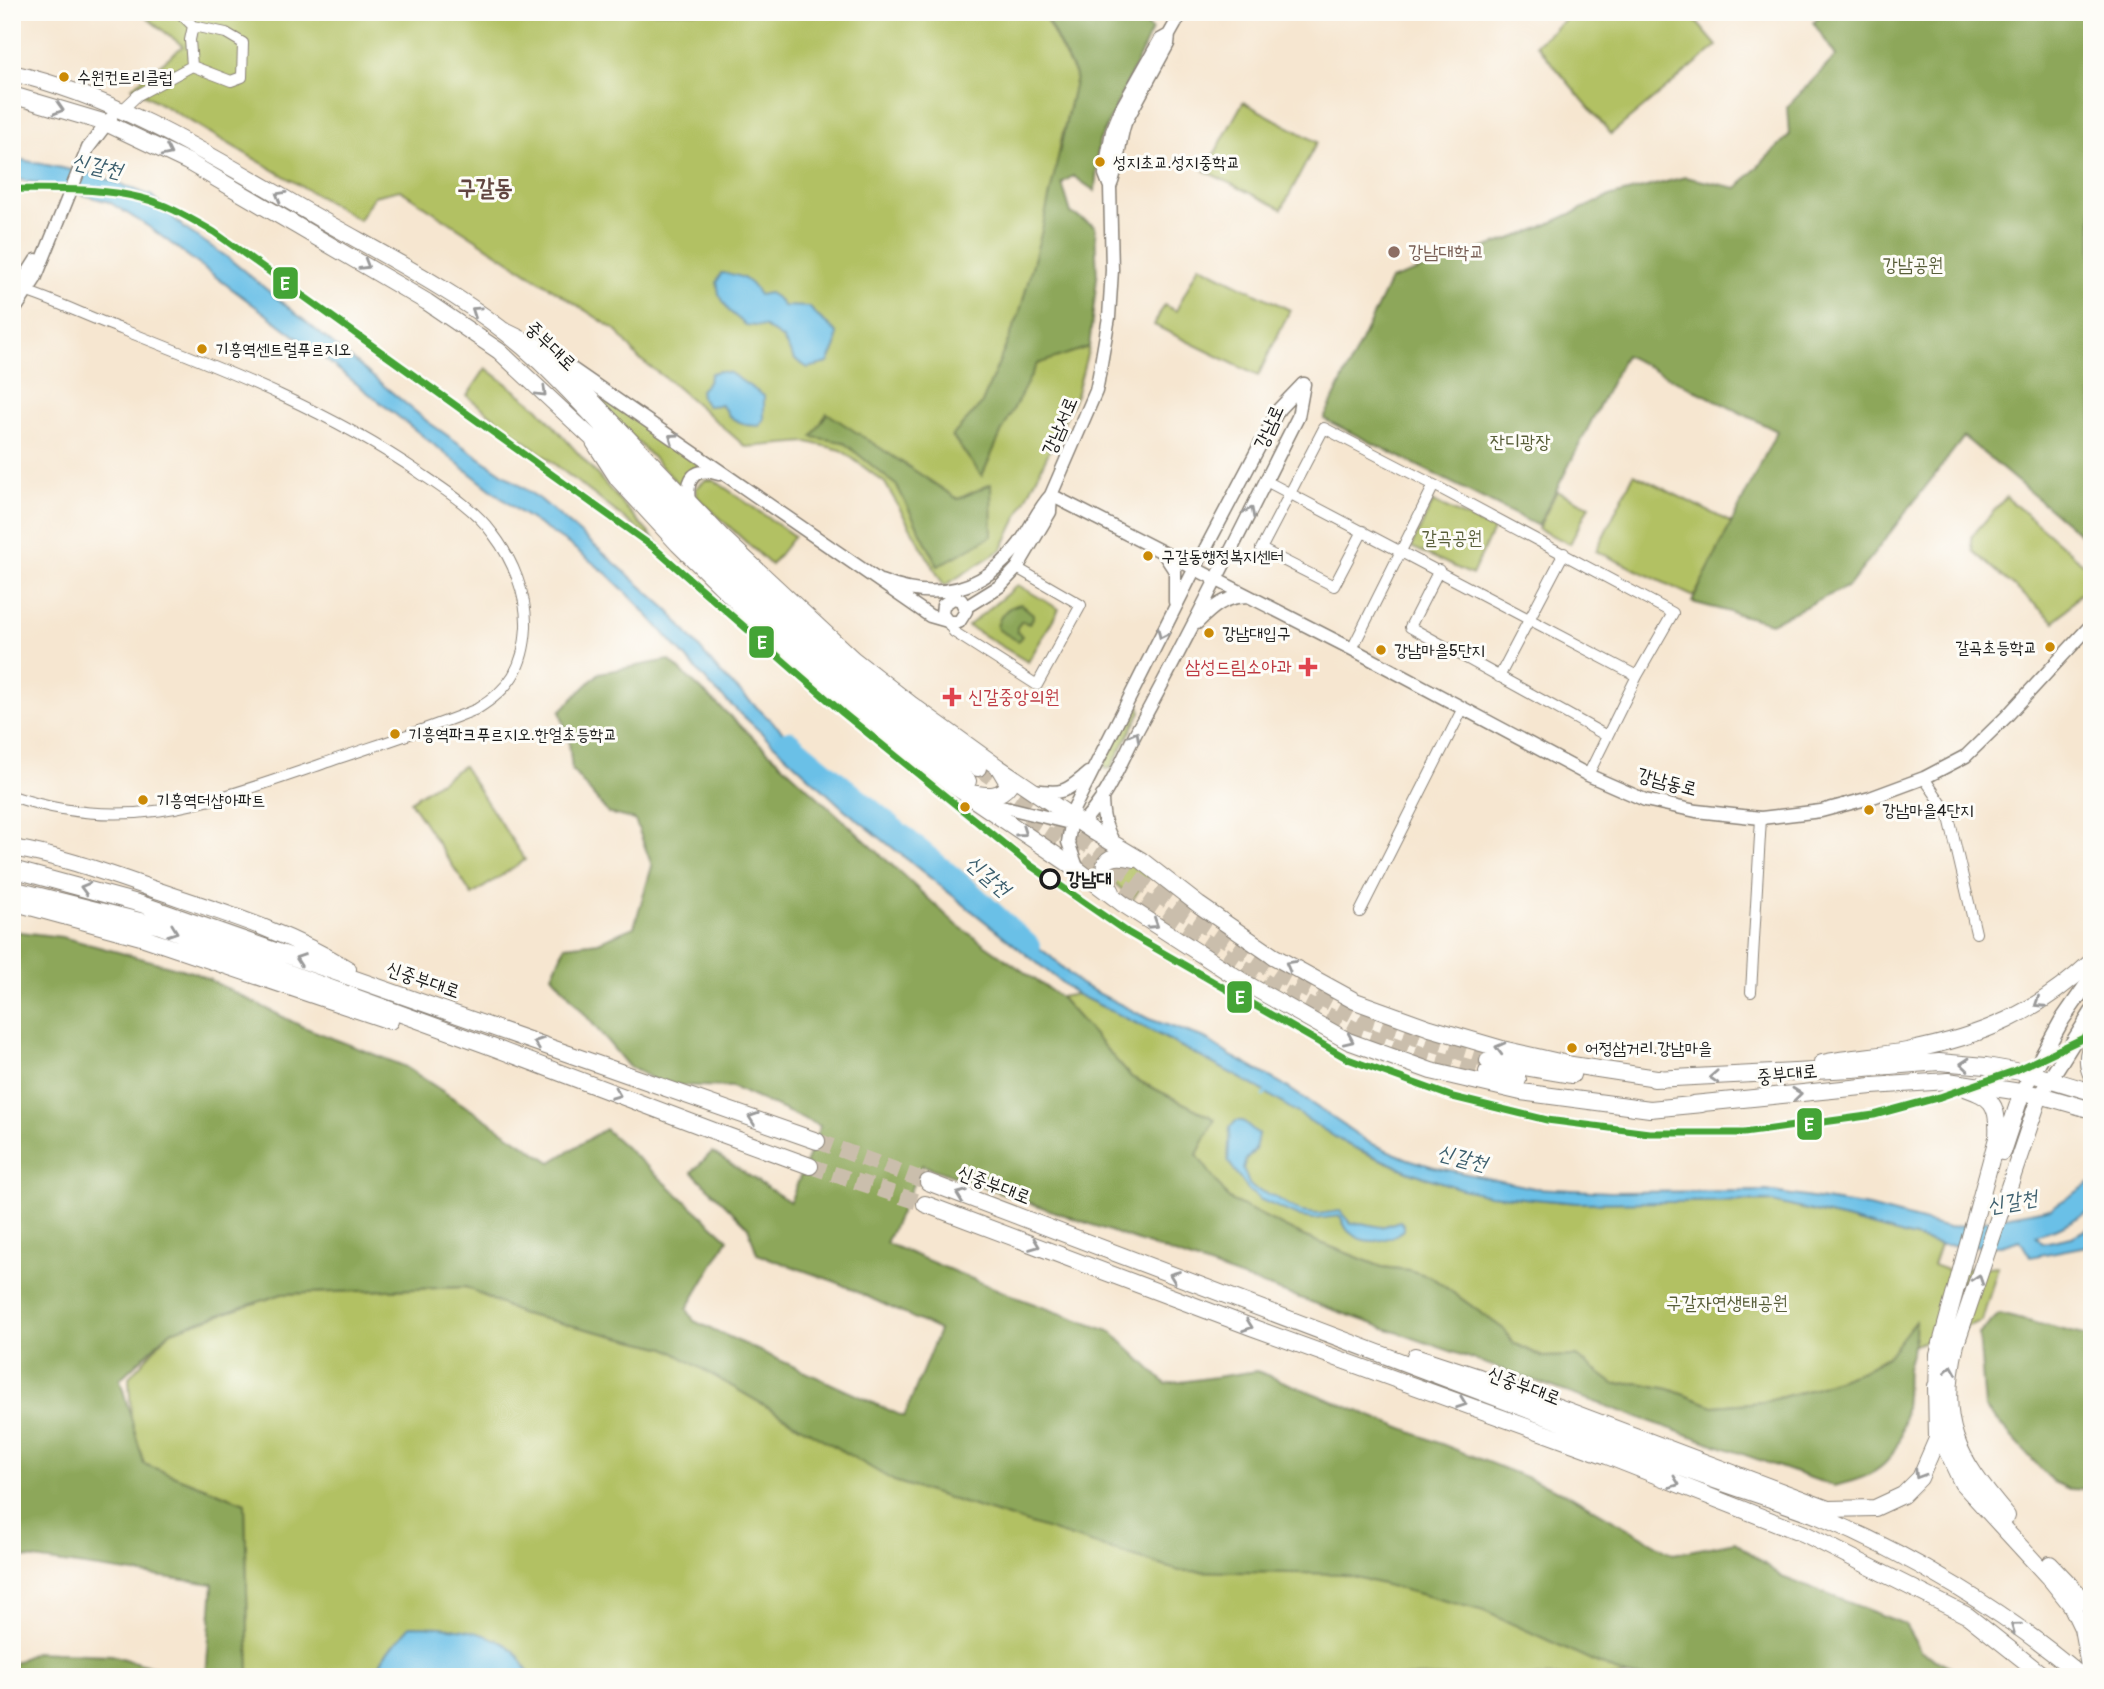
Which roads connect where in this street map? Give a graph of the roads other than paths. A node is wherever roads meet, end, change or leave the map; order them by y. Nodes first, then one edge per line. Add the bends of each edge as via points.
1 (179, 12) edge
2 (1182, 12) edge
3 (193, 26) junction
4 (192, 66) junction
5 (12, 73) edge
6 (12, 95) edge
7 (120, 112) junction
8 (106, 123) junction
9 (19, 293) edge
10 (12, 314) edge
11 (505, 331) junction
12 (544, 350) junction
13 (729, 477) junction
14 (1266, 481) junction
15 (1434, 485) junction
16 (1290, 494) junction
17 (1051, 495) junction
18 (689, 502) junction
19 (1363, 531) junction
20 (1020, 544) junction
21 (1161, 551) junction
22 (1402, 551) junction
23 (1564, 553) junction
24 (1017, 568) junction
25 (1195, 568) junction
26 (1439, 570) junction
27 (1216, 579) junction
28 (881, 581) junction
29 (902, 590) junction
30 (1248, 596) junction
31 (957, 602) junction
32 (1174, 608) junction
33 (1531, 619) junction
34 (953, 621) junction
35 (2092, 624) edge
36 (1189, 630) junction
37 (1352, 649) junction
38 (1637, 676) junction
39 (1499, 677) junction
40 (1463, 708) junction
41 (1607, 736) junction
42 (1096, 765) junction
43 (998, 767) junction
44 (1588, 775) junction
45 (1924, 778) junction
46 (968, 783) junction
47 (1084, 787) junction
48 (1033, 790) junction
49 (12, 796) edge
50 (1102, 796) junction
51 (1761, 818) junction
52 (1074, 821) junction
53 (1115, 845) junction
54 (12, 848) edge
55 (1141, 860) junction
56 (12, 869) edge
57 (1078, 870) junction
58 (12, 889) edge
59 (1114, 897) junction
60 (12, 902) edge
61 (1360, 912) dead end
62 (1976, 933) dead end
63 (2092, 961) edge
64 (2092, 977) edge
65 (374, 985) junction
66 (1751, 992) dead end
67 (2092, 1012) edge
68 (2092, 1045) edge
69 (492, 1047) junction
70 (2032, 1074) junction
71 (1761, 1075) junction
72 (2092, 1076) edge
73 (2050, 1078) junction
74 (1663, 1079) junction
75 (1948, 1081) junction
76 (2022, 1092) junction
77 (2092, 1092) edge
78 (2040, 1095) junction
79 (1702, 1104) junction
80 (2092, 1110) edge
81 (817, 1141) tunnel mouth
82 (810, 1166) tunnel mouth
83 (928, 1182) tunnel mouth
84 (925, 1204) tunnel mouth
85 (1956, 1287) junction
86 (1216, 1292) junction
87 (1936, 1386) junction
88 (2092, 1608) edge
89 (2076, 1672) edge
90 (2045, 1677) edge
91 (2091, 1677) edge

1 - 3 street
2 - 17 street, 강남서로 via 1121,134 1110,187 1112,270 1098,381
3 - 4 street
3 - 4 street via 226,33 243,43 242,77 231,80
4 - 7 street via 138,95
5 - 7 main road, 중부대로 via 48,81
6 -> 8 main road, 중부대로
7 - 8 street
11 -> 7 main road, 중부대로 via 438,285 183,141
8 - 9 street via 88,148 35,279
8 -> 46 main road, 중부대로 via 188,162 427,302 499,351 628,472 777,627
9 - 10 street
9 - 49 street via 245,378 394,455 467,507 492,533 515,572 526,621 522,657 515,672 504,689 477,709 227,796 167,811 123,815 53,809
11 - 12 main road
11 - 46 main road, 중부대로 via 707,540 845,669 936,740
13 -> 12 street
12 - 18 main road
13 - 18 street via 703,471 694,475 687,489
13 - 28 street
14 - 16 street
14 - 25 street, 강남로 via 1298,417 1304,384 1279,410
27 -> 14 street, 강남로
15 - 16 street via 1324,428
15 - 22 street
15 - 23 street
16 - 19 street
16 - 19 street via 1261,549 1334,586
17 - 20 street
17 - 21 street
17 - 24 street via 1050,512
18 - 43 main road via 853,659
19 - 22 street
20 - 29 street via 968,586 940,593
20 - 31 street via 1009,564
21 - 25 street
21 - 32 street via 1175,571
22 - 26 street
22 - 37 street
23 - 33 street
23 - 38 street via 1673,613
24 - 31 street via 1000,586
24 - 34 street via 1082,605 1037,685 954,632
25 - 27 street
25 - 32 street, 강남로
26 - 33 street
26 - 39 street via 1410,627
27 - 30 street, 강남동로
27 - 36 street, 강남로
28 - 29 street
28 - 34 street via 930,616
29 - 31 street via 918,599
30 - 36 street via 1218,603
30 - 37 street, 강남동로
31 - 34 street via 965,615
31 - 34 street via 942,610
32 -> 42 street, 강남로
33 - 38 street
33 - 39 street
35 - 45 street, 강남동로 via 1966,756
50 -> 36 street, 강남로
37 - 40 street, 강남동로
38 - 41 street
39 - 41 street
40 - 44 street, 강남동로
40 - 61 street
41 - 44 street
42 - 47 street, 강남로
42 - 48 street via 1058,793
43 - 46 main road via 1009,785 1003,793 994,795
43 - 48 main road
44 - 51 street, 강남동로 via 1645,800
45 - 51 street, 강남동로 via 1833,808
45 - 62 street via 1948,813
46 - 52 street via 993,804
46 -> 57 main road
47 - 50 street
47 - 52 street, 강남로
48 - 52 main road
50 - 52 street, 강남로
50 - 53 street via 1104,827
51 - 66 street
52 - 53 main road
52 - 57 street via 1068,842
53 - 55 main road
54 - 65 main road via 241,918 301,943
55 - 59 main road via 1119,856 1105,862 1103,874
74 -> 55 main road via 1502,1049 1355,1001 1273,956
65 -> 56 main road, 신중부대로 via 142,904
57 - 59 main road
58 -> 69 main road, 신중부대로 via 160,926
59 -> 79 main road via 1247,984 1348,1041 1419,1067 1521,1092 1650,1109
60 - 69 main road via 141,937 441,1037
63 -> 71 main road via 2064,987 2021,1015 1967,1037
64 - 70 main road
81 -> 65 main road, 신중부대로
67 - 73 main road
68 - 72 main road via 2088,1069
69 -> 82 main road, 신중부대로
70 -> 71 main road, 중부대로 via 1939,1062
70 - 73 main road, 중부대로
70 - 76 main road
71 -> 74 main road, 중부대로
73 - 77 main road, 중부대로
73 - 78 main road
74 - 79 main road, 중부대로 via 1487,1067 1535,1084
75 - 76 main road, 중부대로
79 -> 75 main road, 중부대로
75 - 85 main road via 1985,1095 1998,1124
76 - 78 main road, 중부대로
76 - 85 main road
78 - 80 main road, 중부대로
88 -> 78 main road via 1976,1480 1962,1457 1948,1405 1956,1344
86 -> 83 main road, 신중부대로
84 -> 90 main road, 신중부대로 via 1607,1456 1805,1534 1968,1616
85 - 87 main road via 1938,1354
87 -> 86 main road via 1937,1439 1920,1478 1903,1495 1875,1508 1828,1509 1476,1376
89 -> 86 main road, 신중부대로 via 1965,1591 1818,1517
87 - 91 main road via 1946,1449 1962,1483 2071,1605 2082,1628

